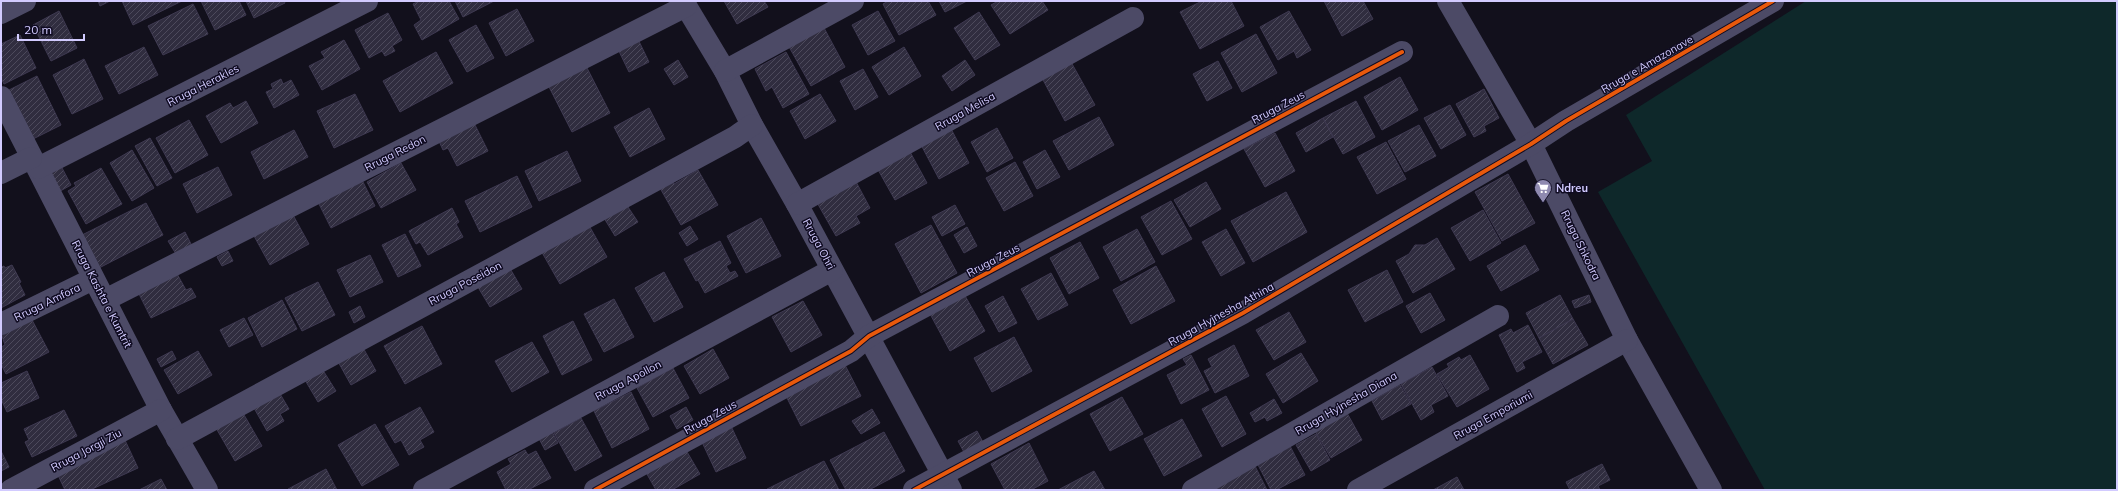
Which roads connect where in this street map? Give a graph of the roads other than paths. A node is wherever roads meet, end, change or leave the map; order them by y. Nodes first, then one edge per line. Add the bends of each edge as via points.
1 (25, 1) edge
2 (367, 1) edge
3 (853, 1) edge
4 (1448, 1) edge
5 (1773, 1) edge
6 (684, 3) edge
7 (1, 13) edge
8 (1133, 18) dead end
9 (1402, 52) dead end
10 (725, 71) junction
11 (1, 96) edge
12 (752, 125) junction
13 (1531, 144) junction
14 (35, 163) junction
15 (1, 173) edge
16 (797, 204) junction
17 (832, 270) junction
18 (93, 279) junction
19 (105, 300) junction
20 (1498, 316) dead end
21 (1, 324) edge
22 (869, 336) junction
23 (1627, 340) junction
24 (162, 410) junction
25 (177, 439) junction
26 (946, 482) edge
27 (11, 490) edge
28 (208, 490) edge
29 (424, 490) edge
30 (595, 490) edge
31 (914, 490) edge
32 (1193, 490) edge
33 (1358, 490) edge
34 (1711, 490) edge

1 - 7 street
2 - 14 street, Rruga Herakles
3 - 10 street
4 - 13 street, Rruga Shkodra
5 - 13 street, Rruga e Amazonave
6 - 10 street, Rruga Ohri
6 - 19 street, Rruga Redon
8 - 16 street, Rruga Melisa
9 - 22 street, Rruga Zeus
10 - 12 street, Rruga Ohri
11 - 14 street, Rruga Kashta e Kumtrit
12 - 16 street, Rruga Ohri
12 - 25 street, Rruga Poseidon via 735,137
13 - 23 street, Rruga Shkodra
13 - 26 street, Rruga Hyjnesha Athina via 1243,314
14 - 15 street, Rruga Herakles
14 - 18 street, Rruga Kashta e Kumtrit
16 - 17 street, Rruga Ohri
17 - 22 street, Rruga Ohri
17 - 29 street, Rruga Apollon
18 - 19 street, Rruga Kashta e Kumtrit
18 - 21 street, Rruga Amfora
19 - 24 street, Rruga Kashta e Kumtrit
20 - 32 street, Rruga Hyjnesha Diana
22 - 26 street, Rruga Ohri
22 - 30 street, Rruga Zeus via 851,350
23 - 33 street, Rruga Emporiumi
23 - 34 street, Rruga Shkodra
24 - 25 street, Rruga Kashta e Kumtrit
24 - 27 street, Rruga Jorgji Ziu
25 - 28 street, Rruga Kashta e Kumtrit
26 - 31 street, Rruga Hyjnesha Athina

